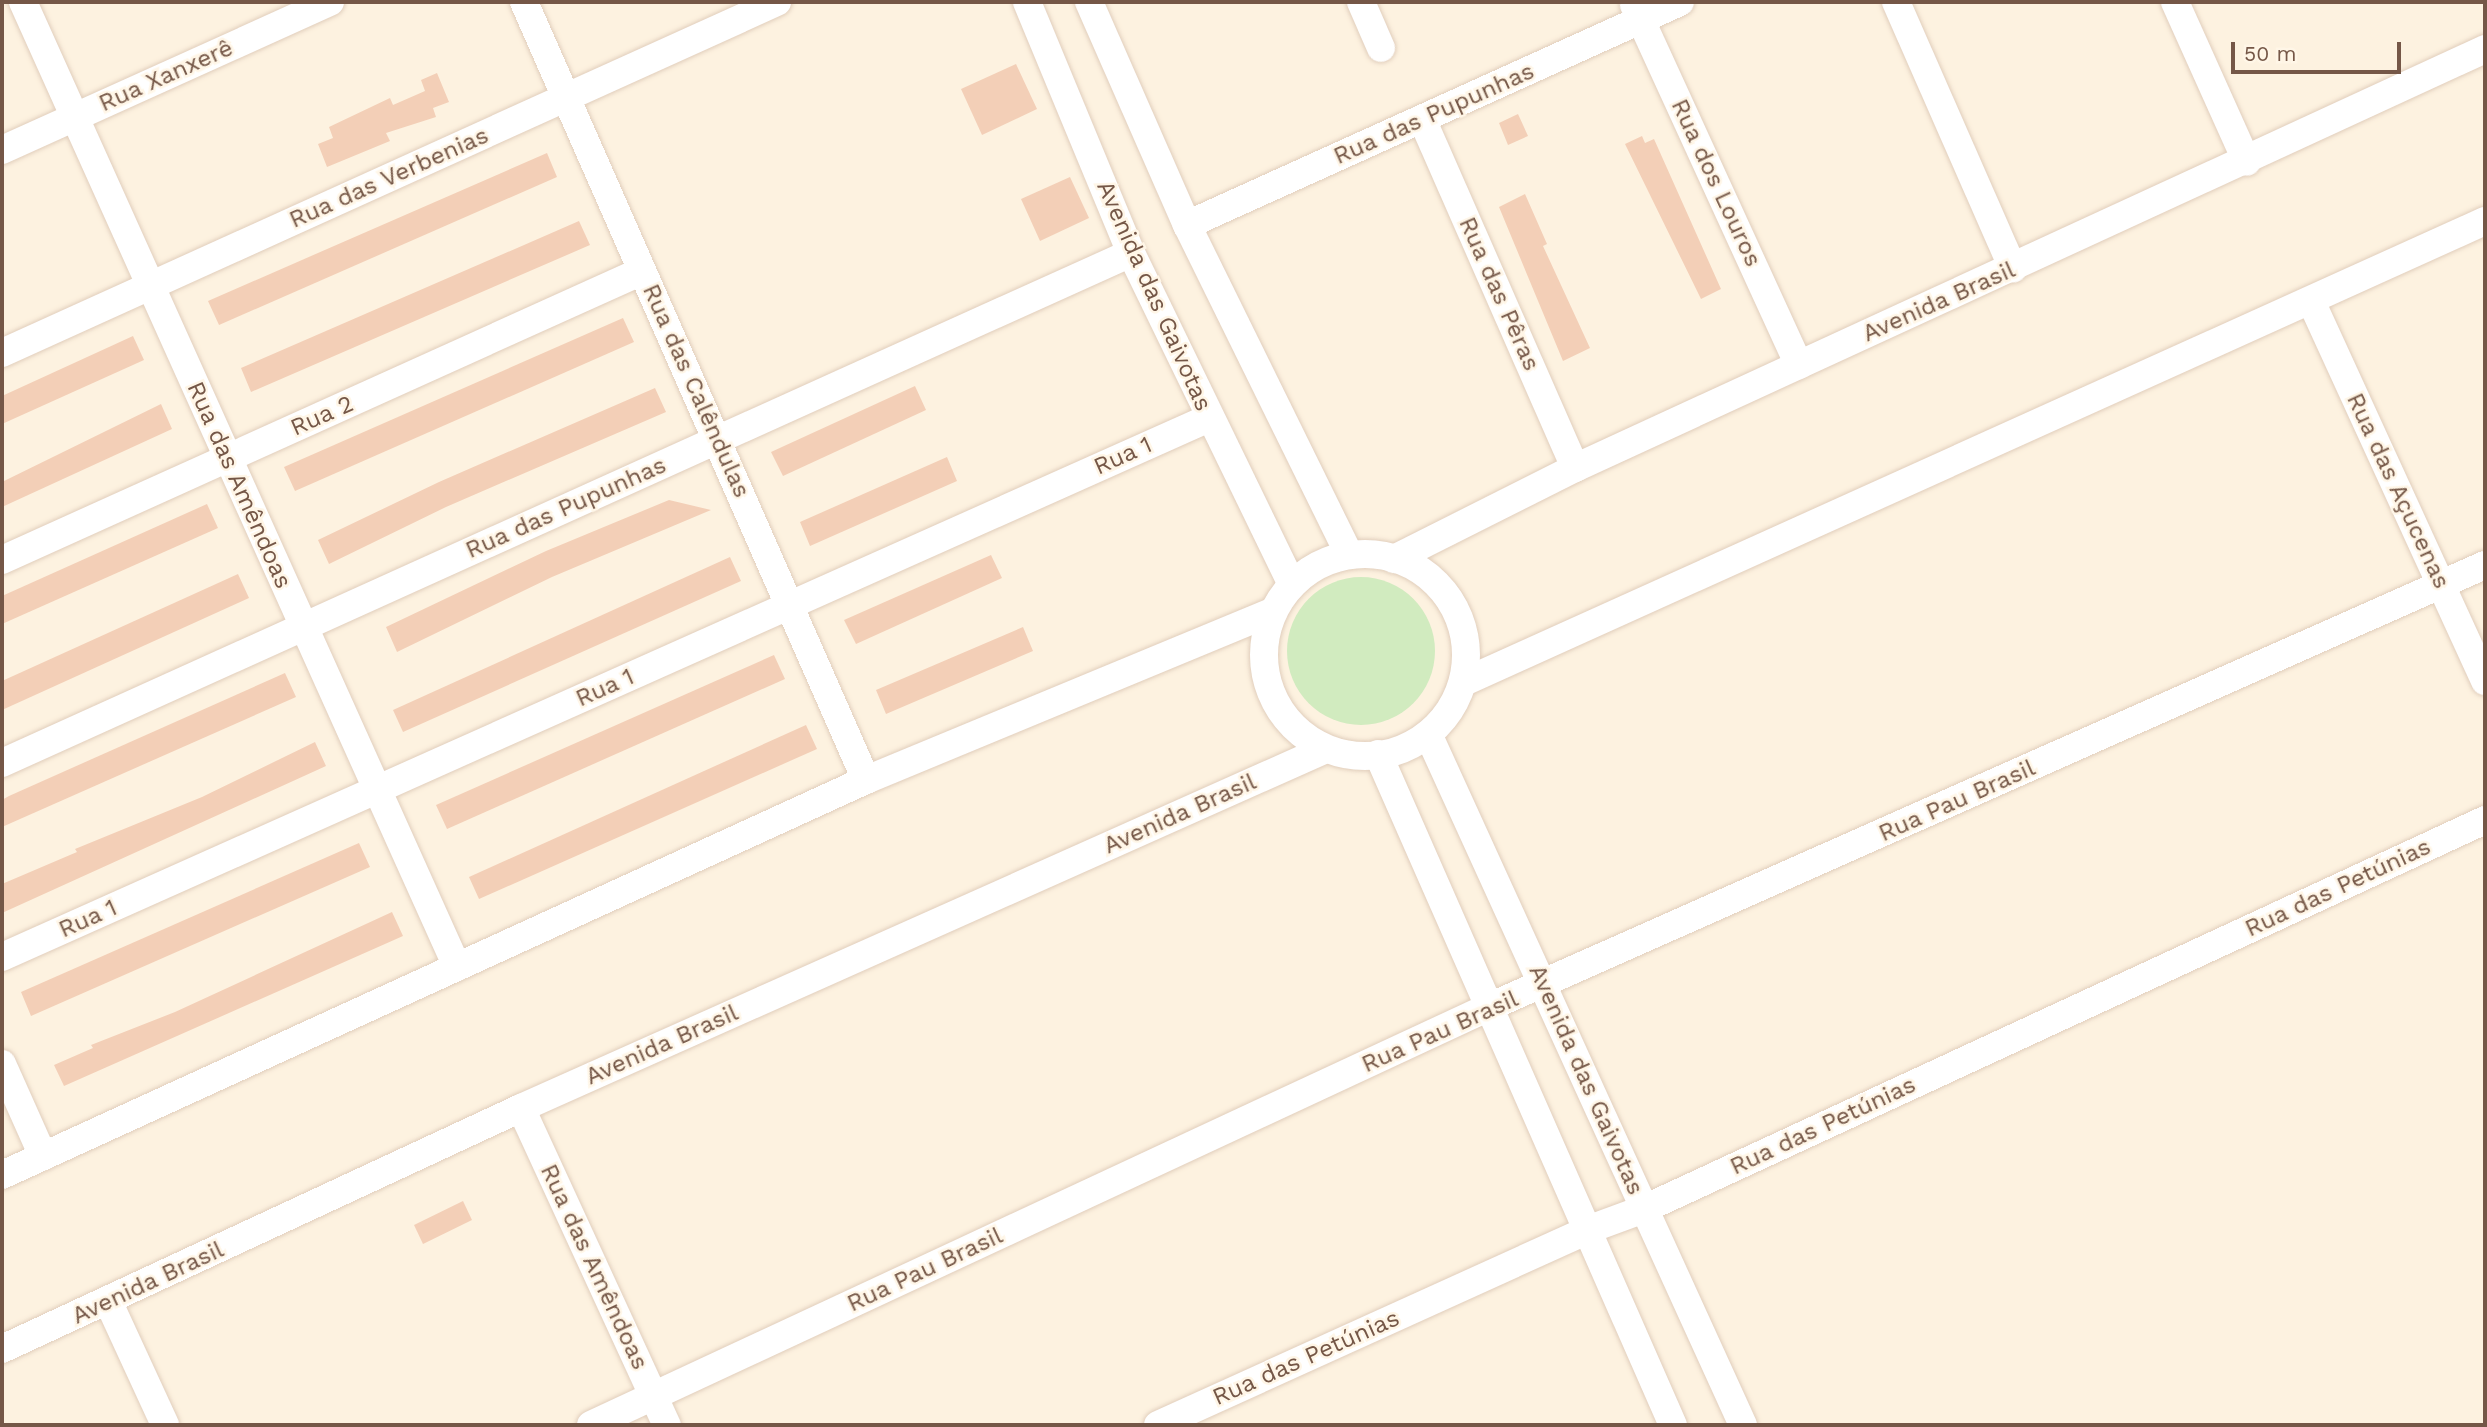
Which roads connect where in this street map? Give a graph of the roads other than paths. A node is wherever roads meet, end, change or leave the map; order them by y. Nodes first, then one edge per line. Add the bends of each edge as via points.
1 (23, 2) edge
2 (330, 2) edge
3 (524, 2) edge
4 (1027, 2) edge
5 (1089, 2) edge
6 (1361, 2) edge
7 (1680, 2) edge
8 (1896, 2) edge
9 (2175, 2) edge
10 (769, 4) edge
11 (1637, 10) edge
12 (1381, 48) dead end
13 (2485, 49) edge
14 (566, 97) junction
15 (75, 117) junction
16 (1422, 119) junction
17 (2, 150) edge
18 (2247, 162) junction
19 (2485, 221) edge
20 (1187, 225) junction
21 (1131, 253) junction
22 (2014, 268) junction
23 (642, 271) junction
24 (149, 286) junction
25 (2311, 301) junction
26 (2, 353) edge
27 (1799, 365) junction
28 (1209, 418) junction
29 (718, 439) junction
30 (227, 459) junction
31 (1575, 468) junction
32 (1349, 554) junction
33 (1394, 559) junction
34 (2, 560) edge
35 (2485, 565) edge
36 (1292, 584) junction
37 (2441, 584) junction
38 (790, 605) junction
39 (1273, 611) junction
40 (303, 627) junction
41 (2485, 681) edge
42 (1464, 682) junction
43 (1429, 736) junction
44 (1326, 749) junction
45 (1378, 754) junction
46 (2, 763) edge
47 (866, 780) junction
48 (377, 790) junction
49 (2485, 820) edge
50 (2, 957) edge
51 (457, 967) junction
52 (1543, 986) junction
53 (1487, 1008) junction
54 (2, 1063) edge
55 (521, 1108) junction
56 (43, 1156) junction
57 (2, 1175) edge
58 (1644, 1209) junction
59 (1587, 1230) junction
60 (108, 1303) junction
61 (2, 1349) edge
62 (654, 1397) junction
63 (165, 1425) edge
64 (591, 1425) edge
65 (667, 1425) edge
66 (1158, 1425) edge
67 (1674, 1425) edge
68 (1743, 1425) edge

1 - 15 street, Rua das Amêndoas
2 - 15 street, Rua Xanxerê
3 - 14 street, Rua das Calêndulas
4 - 21 street, Avenida das Gaivotas
5 - 20 street
6 - 12 street
7 - 11 street, Rua das Pupunhas
8 - 22 street
9 - 18 street
10 - 14 street, Rua das Verbenias
11 - 16 street, Rua das Pupunhas
11 - 27 street, Rua dos Louros
13 - 18 street, Avenida Brasil
14 - 23 street, Rua das Calêndulas
14 - 24 street, Rua das Verbenias
15 - 17 street, Rua Xanxerê
15 - 24 street, Rua das Amêndoas
16 - 20 street, Rua das Pupunhas
16 - 31 street, Rua das Pêras
18 - 22 street, Avenida Brasil
19 - 25 street
20 - 32 street
21 - 28 street, Avenida das Gaivotas
21 - 29 street, Rua das Pupunhas
22 - 27 street, Avenida Brasil
23 - 29 street, Rua das Calêndulas
23 - 30 street, Rua 2
24 - 26 street, Rua das Verbenias
24 - 30 street, Rua das Amêndoas
25 - 37 street, Rua das Açucenas
25 - 42 street
27 - 31 street, Avenida Brasil
28 - 36 street, Avenida das Gaivotas
28 - 38 street, Rua 1
29 - 38 street, Rua das Calêndulas
29 - 40 street, Rua das Pupunhas
30 - 34 street, Rua 2
30 - 40 street, Rua das Amêndoas
31 - 33 street, Avenida Brasil
32 - 33 street
32 - 36 street via 1318,565
33 - 42 street via 1413,565 1440,586 1458,615 1467,648
35 - 37 street, Rua Pau Brasil
36 - 39 street
37 - 41 street, Rua das Açucenas
37 - 52 street, Rua Pau Brasil
38 - 47 street, Rua das Calêndulas
38 - 48 street, Rua 1
39 - 44 street via 1264,643 1266,675 1298,731
39 - 47 street
40 - 46 street, Rua das Pupunhas
40 - 48 street, Rua das Amêndoas
42 - 43 street via 1449,714
43 - 45 street via 1394,753
43 - 52 street, Avenida das Gaivotas
44 - 45 street via 1360,757
44 - 55 street, Avenida Brasil
45 - 53 street
47 - 51 street
48 - 50 street, Rua 1
48 - 51 street, Rua das Amêndoas
49 - 58 street, Rua das Petúnias
51 - 56 street
52 - 53 street, Rua Pau Brasil
52 - 58 street, Avenida das Gaivotas
53 - 59 street
53 - 62 street, Rua Pau Brasil
54 - 56 street
55 - 60 street, Avenida Brasil
55 - 62 street, Rua das Amêndoas
56 - 57 street
58 - 59 street, Rua das Petúnias
58 - 68 street, Avenida das Gaivotas
59 - 66 street, Rua das Petúnias
59 - 67 street
60 - 61 street, Avenida Brasil
60 - 63 street
62 - 64 street, Rua Pau Brasil
62 - 65 street, Rua das Amêndoas

